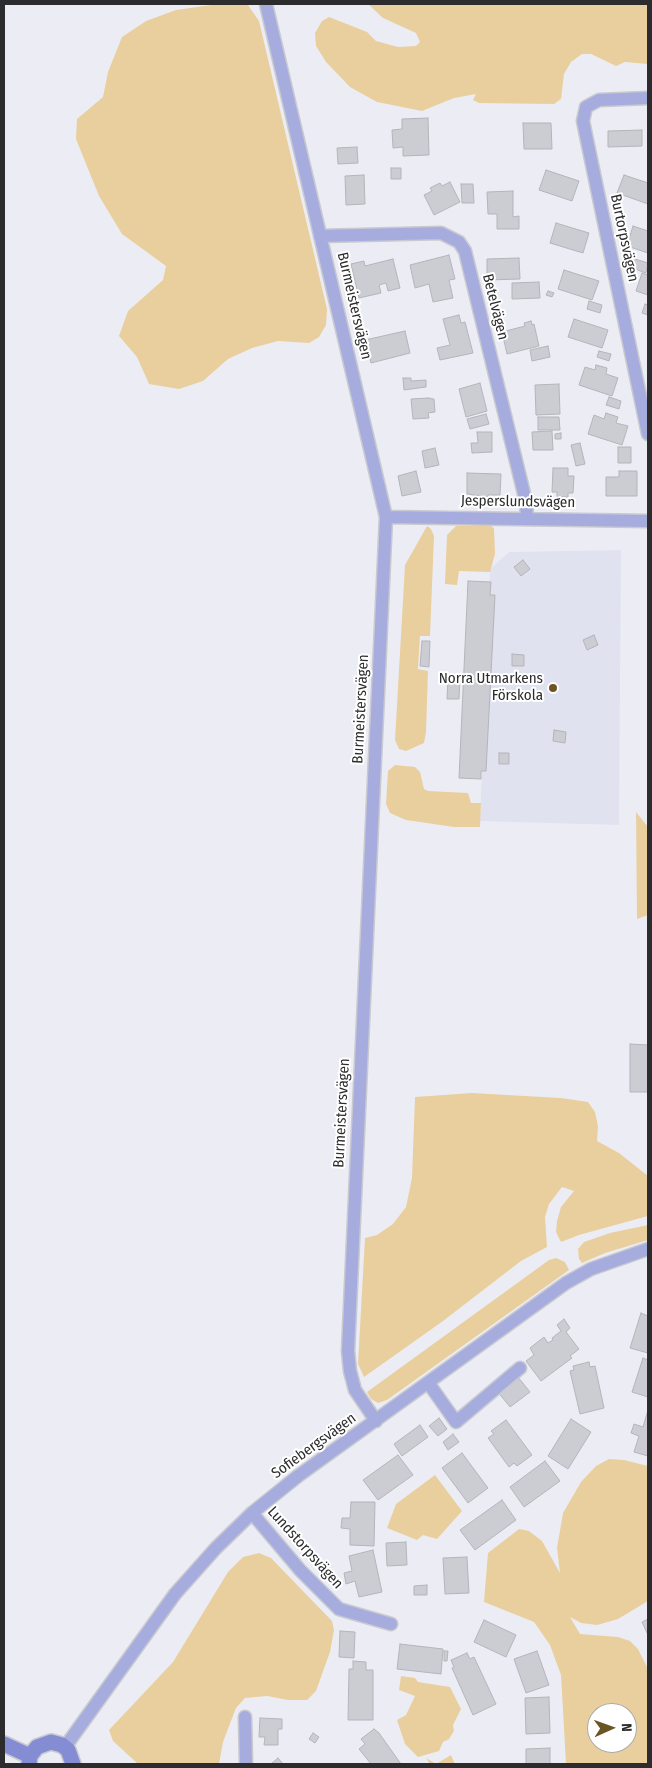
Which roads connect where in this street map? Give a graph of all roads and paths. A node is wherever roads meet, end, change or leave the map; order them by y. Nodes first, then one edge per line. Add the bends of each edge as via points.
1 (266, 4) edge
2 (648, 98) edge
3 (320, 236) junction
4 (648, 434) edge
5 (386, 517) junction
6 (527, 518) junction
7 (648, 522) edge
8 (648, 1249) edge
9 (520, 1368) dead end
10 (428, 1384) junction
11 (376, 1422) junction
12 (252, 1513) junction
13 (390, 1624) dead end
14 (245, 1717) dead end
15 (4, 1744) edge
16 (65, 1747) junction
17 (29, 1760) edge
18 (73, 1764) edge
19 (246, 1764) edge

1 - 3 street, Burmeistersvägen
2 - 4 street, Burtorpsvägen via 599,100 586,108 583,121
3 - 5 street, Burmeistersvägen
3 - 6 street, Betelvägen via 441,233 459,242 465,251 526,502
5 - 6 street, Jesperslundsvägen
5 - 11 street, Burmeistersvägen via 348,1351 356,1390
6 - 7 street, Jesperslundsvägen
8 - 10 street, Sofiebergsvägen via 614,1259 566,1283
9 - 10 street via 456,1422
10 - 11 street, Sofiebergsvägen
11 - 12 street, Sofiebergsvägen via 298,1476
12 - 13 street, Lundstorpsvägen via 300,1570 339,1609
12 - 16 street, Sofiebergsvägen via 175,1594
14 - 19 street
15 - 17 street
16 - 17 street via 43,1744 37,1747
16 - 18 street

